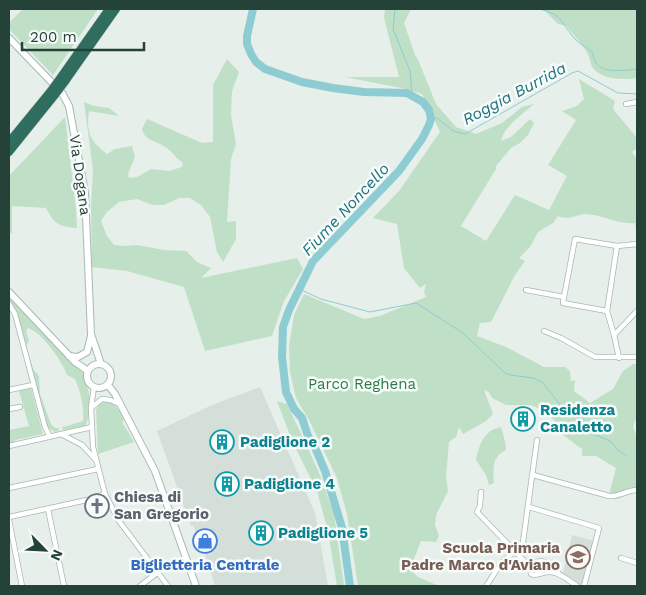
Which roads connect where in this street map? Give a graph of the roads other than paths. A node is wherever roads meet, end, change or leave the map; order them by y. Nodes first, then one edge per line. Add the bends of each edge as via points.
1 (109, 9) edge
2 (116, 9) edge
3 (9, 38) edge
4 (64, 78) junction
5 (52, 94) junction
6 (637, 102) edge
7 (626, 104) dead end
8 (9, 142) edge
9 (9, 152) edge
10 (637, 244) edge
11 (617, 246) junction
12 (526, 290) dead end
13 (9, 292) edge
14 (564, 297) junction
15 (9, 304) edge
16 (607, 311) junction
17 (637, 311) edge
18 (544, 330) dead end
19 (91, 334) junction
20 (614, 336) junction
21 (70, 356) junction
22 (618, 358) junction
23 (637, 358) edge
24 (101, 364) junction
25 (88, 371) junction
26 (33, 385) junction
27 (108, 385) junction
28 (94, 387) junction
29 (9, 390) edge
30 (120, 404) junction
31 (20, 407) dead end
32 (91, 408) junction
33 (9, 409) edge
34 (92, 428) junction
35 (62, 435) junction
36 (50, 437) junction
37 (537, 440) dead end
38 (9, 446) edge
39 (96, 460) junction
40 (98, 469) junction
41 (533, 475) junction
42 (9, 488) edge
43 (637, 490) edge
44 (480, 492) dead end
45 (105, 494) junction
46 (529, 507) junction
47 (48, 509) junction
48 (9, 518) edge
49 (516, 553) junction
50 (621, 558) dead end
51 (637, 563) edge
52 (530, 567) junction
53 (157, 573) junction
54 (560, 575) junction
55 (22, 586) edge
56 (64, 586) edge
57 (140, 586) edge
58 (168, 586) edge
59 (196, 586) edge
60 (486, 586) edge
61 (577, 586) edge
62 (584, 586) edge

1 - 4 highway
2 - 4 highway
3 - 19 main road, Via Dogana via 62,92 69,106 85,193
4 - 5 highway, bridge
5 - 8 highway
5 - 9 highway
6 - 7 street
10 - 11 street
11 - 14 street via 575,238
11 - 16 street
12 - 14 street
13 - 21 main road
14 - 16 street via 563,303
15 - 26 street via 15,314
16 - 20 street
17 - 20 street
18 - 22 street via 595,357
19 - 21 main road, Via Dogana via 87,352 78,357
19 - 24 main road, Via Dogana
20 - 22 street
21 - 25 main road
22 - 23 street
24 - 25 main road via 93,365
24 - 27 main road via 110,370
25 - 28 main road via 87,378
26 - 29 street
26 - 36 street
27 - 28 main road
27 - 30 main road
28 - 32 street
30 - 32 street via 102,399
30 - 59 main road via 155,471
31 - 33 street
32 - 34 street
34 - 35 street
34 - 39 street
35 - 36 street
35 - 39 street via 82,445
36 - 38 street
37 - 41 street
39 - 40 street
40 - 42 street
40 - 45 street
41 - 43 street via 609,496
41 - 46 street
44 - 49 street via 480,506 476,512
45 - 47 street
45 - 53 street via 119,521
46 - 49 street via 523,542
46 - 62 street via 599,528
47 - 48 street
47 - 56 street
48 - 55 street
49 - 52 street
49 - 60 street via 509,556
50 - 51 street
52 - 54 street via 533,575 546,572
52 - 54 street via 534,562 544,561
53 - 57 street
53 - 58 street
54 - 61 street

